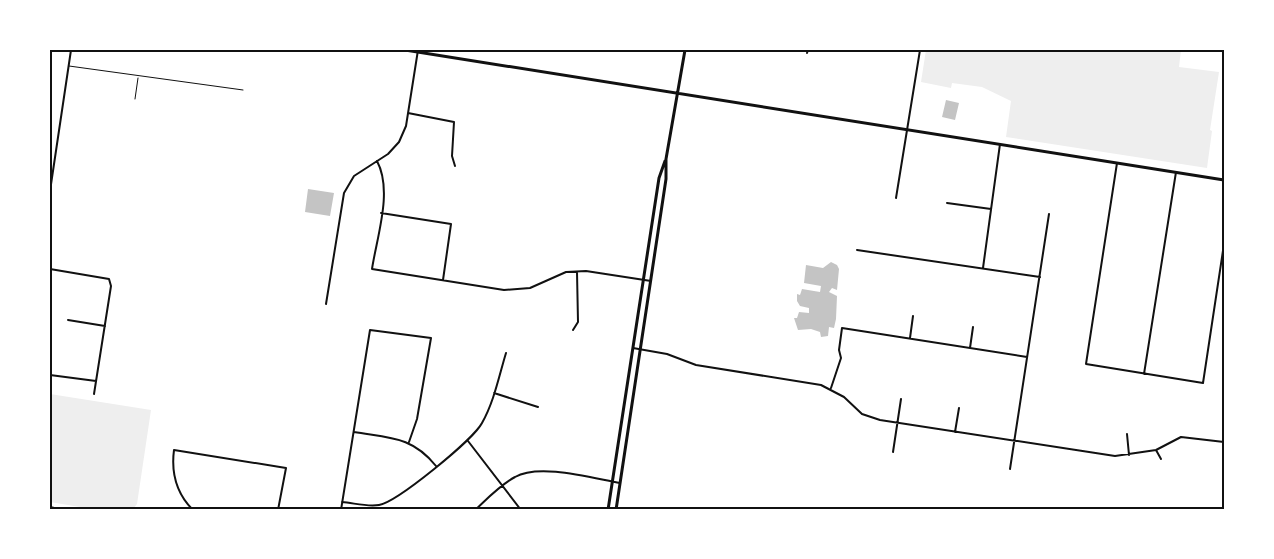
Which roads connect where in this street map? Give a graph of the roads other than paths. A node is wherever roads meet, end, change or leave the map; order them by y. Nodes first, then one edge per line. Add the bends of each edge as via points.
1 (71, 50) edge
2 (405, 50) edge
3 (418, 50) edge
4 (684, 50) edge
5 (921, 50) edge
6 (69, 66) junction
7 (138, 76) junction
8 (243, 90) dead end
9 (677, 92) junction
10 (135, 99) dead end
11 (408, 113) junction
12 (909, 130) junction
13 (1000, 144) junction
14 (666, 159) junction
15 (377, 161) junction
16 (1117, 163) junction
17 (455, 166) dead end
18 (1176, 172) junction
19 (1224, 180) edge
20 (50, 191) edge
21 (896, 198) dead end
22 (947, 203) dead end
23 (991, 209) junction
24 (381, 213) junction
25 (1049, 214) dead end
26 (1224, 244) edge
27 (857, 250) dead end
28 (982, 268) junction
29 (50, 269) edge
30 (578, 272) junction
31 (1040, 277) junction
32 (443, 280) junction
33 (643, 280) junction
34 (651, 281) junction
35 (326, 304) dead end
36 (914, 316) dead end
37 (69, 320) dead end
38 (105, 326) junction
39 (973, 327) dead end
40 (573, 330) dead end
41 (910, 338) junction
42 (633, 348) junction
43 (970, 348) junction
44 (640, 350) junction
45 (506, 353) dead end
46 (1027, 357) junction
47 (1144, 374) junction
48 (50, 375) edge
49 (96, 381) junction
50 (831, 388) junction
51 (494, 393) junction
52 (94, 394) dead end
53 (901, 399) dead end
54 (538, 407) dead end
55 (959, 408) dead end
56 (898, 423) junction
57 (354, 432) junction
58 (955, 432) junction
59 (1127, 434) dead end
60 (467, 440) junction
61 (1014, 441) junction
62 (409, 442) junction
63 (1224, 442) edge
64 (1156, 450) junction
65 (893, 452) dead end
66 (1129, 455) junction
67 (1161, 459) dead end
68 (436, 466) junction
69 (1010, 469) dead end
70 (612, 481) junction
71 (620, 483) junction
72 (504, 485) junction
73 (342, 502) junction
74 (50, 507) edge
75 (63, 510) edge
76 (193, 510) edge
77 (278, 510) edge
78 (341, 510) edge
79 (475, 510) edge
80 (521, 510) edge
81 (608, 510) edge
82 (616, 510) edge

1 - 6 street
2 - 3 main road
3 - 9 main road
3 - 11 street
4 - 9 main road
5 - 12 street
6 - 7 lane
6 - 20 street
7 - 8 lane
7 - 10 lane
9 - 12 main road
9 - 14 main road
11 - 15 street via 399,142
11 - 17 street via 454,122
12 - 13 main road
12 - 21 street
13 - 16 main road
13 - 23 street
14 - 33 main road via 659,178
14 - 34 main road
15 - 24 street via 385,186
15 - 35 street via 354,176 344,194
16 - 18 main road
16 - 47 street via 1086,364
18 - 19 main road
18 - 47 street
22 - 23 street
23 - 28 street
24 - 32 street via 451,225
24 - 32 street via 372,269
25 - 31 street
26 - 47 street via 1203,383
27 - 28 street
28 - 31 street
29 - 38 street via 109,279
30 - 32 street via 566,272 517,290
30 - 33 street
30 - 40 street via 578,322
31 - 46 street
33 - 34 street
33 - 42 main road
34 - 44 main road
36 - 41 street
37 - 38 street
38 - 49 street
39 - 43 street
41 - 43 street
41 - 50 street via 843,328 841,357
42 - 44 street
42 - 70 main road
43 - 46 street
44 - 50 street via 667,354 696,365
44 - 71 main road
45 - 51 street
46 - 61 street
48 - 49 street
49 - 52 street
50 - 56 street via 862,414
51 - 54 street
51 - 60 street via 482,424
53 - 56 street
55 - 58 street
56 - 58 street
56 - 65 street
57 - 62 street
57 - 62 street via 370,330 431,338 417,419
57 - 73 street
58 - 61 street
59 - 66 street
60 - 68 street
60 - 72 street
61 - 66 street
61 - 69 street
62 - 68 street
63 - 64 street via 1180,437
64 - 66 street
64 - 67 street
68 - 73 street via 387,503 370,506
70 - 71 street
70 - 72 street via 542,471 515,477
70 - 81 main road
71 - 82 main road
72 - 79 street
72 - 80 street
73 - 78 street
74 - 75 street
76 - 77 street via 178,491 174,450 286,468

